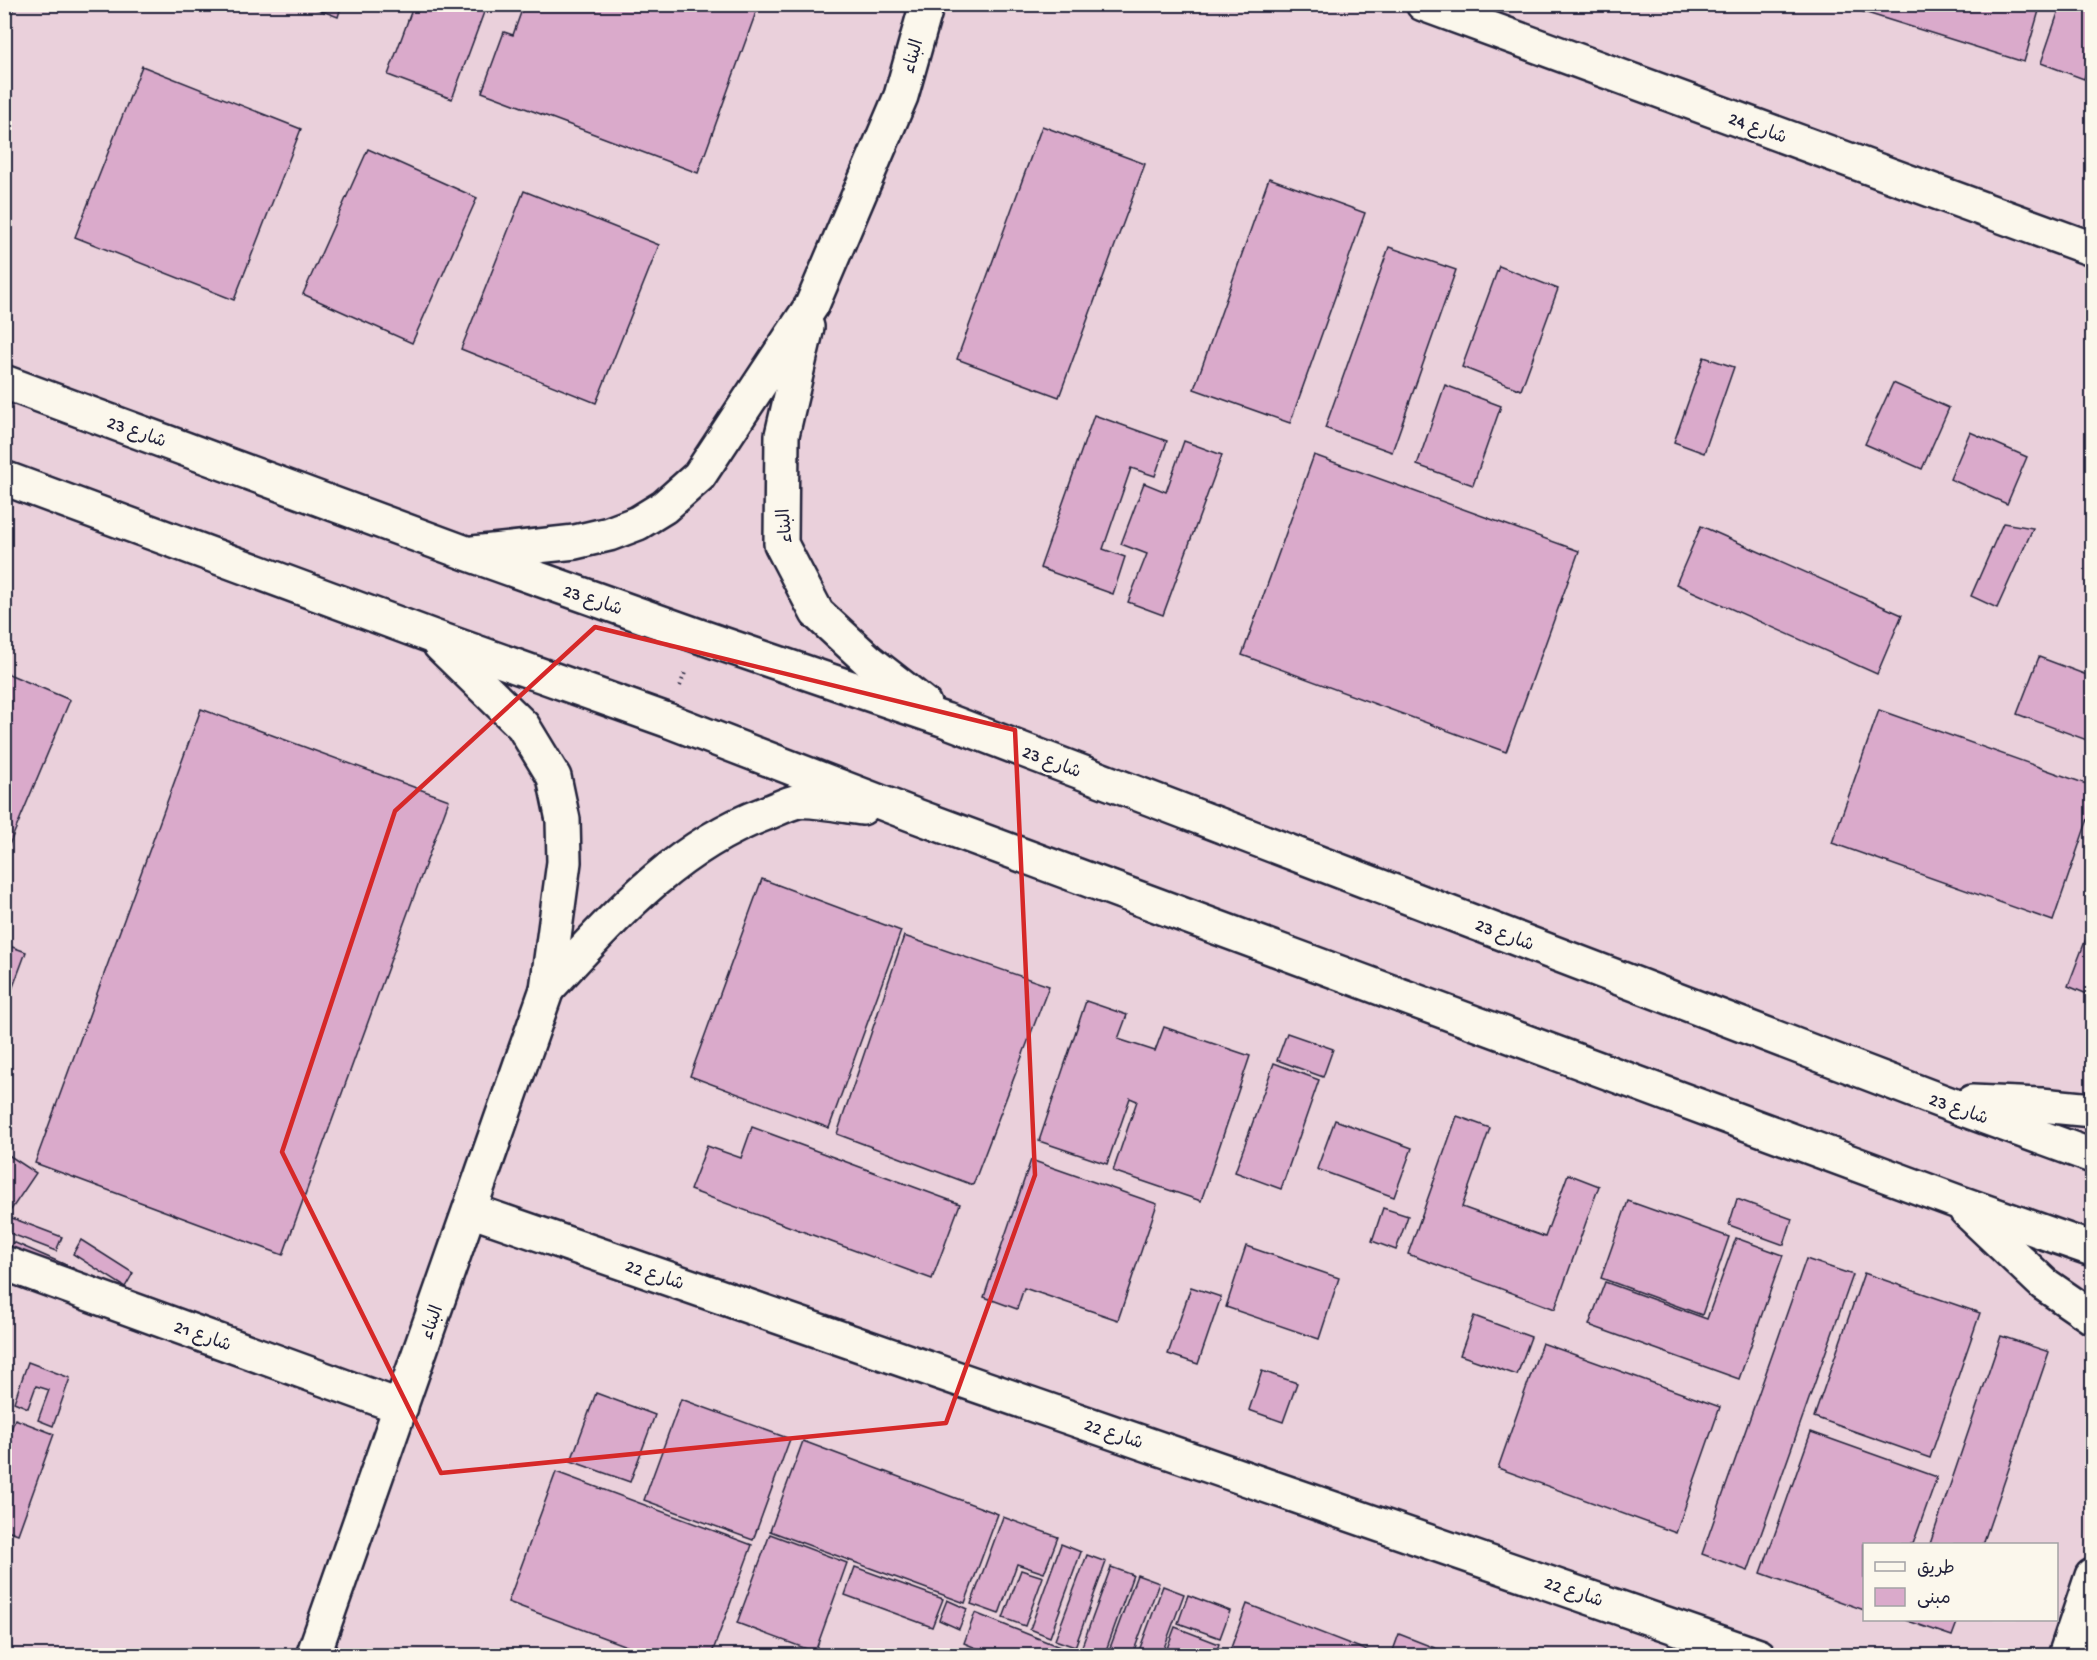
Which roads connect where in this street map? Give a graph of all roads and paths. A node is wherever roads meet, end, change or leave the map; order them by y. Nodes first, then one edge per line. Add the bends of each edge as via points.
1 (927, 4) edge
2 (1423, 4) edge
3 (2092, 249) edge
4 (812, 305) junction
5 (4, 382) edge
6 (4, 478) edge
7 (466, 554) junction
8 (431, 636) junction
9 (699, 636) junction
10 (667, 720) junction
11 (945, 720) junction
12 (911, 814) junction
13 (547, 989) junction
14 (1941, 1101) junction
15 (2092, 1110) edge
16 (2092, 1156) edge
17 (1958, 1202) junction
18 (470, 1210) junction
19 (2092, 1249) edge
20 (4, 1263) edge
21 (2092, 1317) edge
22 (401, 1407) junction
23 (2092, 1576) edge
24 (314, 1656) edge
25 (1759, 1656) edge
26 (2065, 1656) edge

1 - 4 street, البناء via 901,96
2 - 3 street, شارع 24
4 - 7 street, البناء via 699,476 664,507 609,534 575,542
4 - 11 street, البناء via 782,435 782,544 817,613 869,661
5 - 7 street, شارع 23
6 - 8 street
7 - 9 street, شارع 23
8 - 10 street
8 - 13 street, البناء via 523,726 554,777 563,820 564,862
9 - 10 path
9 - 11 street, شارع 23
10 - 12 street
11 - 14 street, شارع 23
12 - 13 street, البناء via 800,801 745,821 701,845 655,879
12 - 17 street
13 - 18 street, البناء
14 - 15 street
14 - 16 street, شارع 23
17 - 19 street
17 - 21 street via 2044,1284
18 - 22 street, البناء
18 - 25 street, شارع 22
20 - 22 street, شارع 21
22 - 24 street, البناء
23 - 26 street

